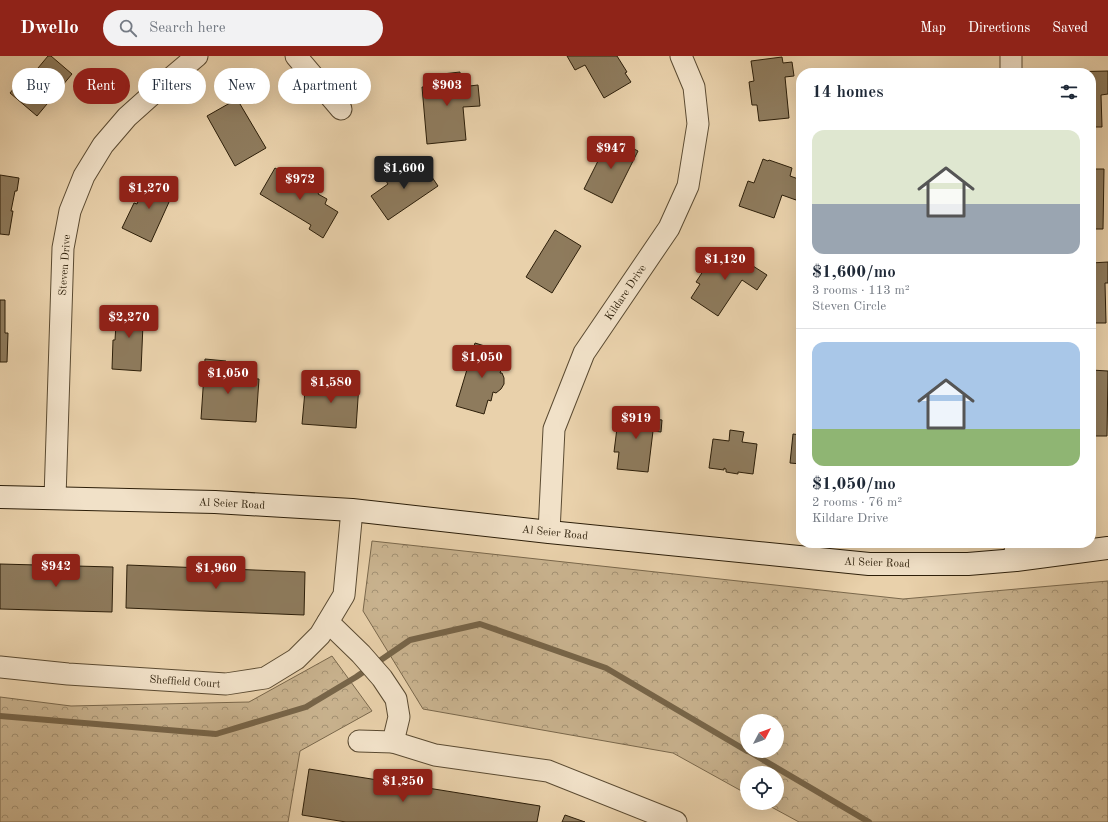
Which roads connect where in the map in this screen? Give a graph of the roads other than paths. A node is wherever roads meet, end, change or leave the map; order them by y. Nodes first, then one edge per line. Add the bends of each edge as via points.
1 (197, 56) edge
2 (296, 56) edge
3 (680, 56) edge
4 (1011, 56) edge
5 (1011, 68) edge
6 (341, 109) dead end
7 (0, 497) edge
8 (55, 498) junction
9 (352, 510) junction
10 (549, 532) junction
11 (1108, 548) edge
12 (1015, 552) edge
13 (328, 622) junction
14 (0, 667) edge
15 (359, 741) dead end
16 (393, 742) junction
17 (676, 822) edge

1 - 8 street, Steven Drive via 127,117 84,176 70,211 63,248
2 - 6 street
3 - 10 street, Kildare Drive via 694,87 698,124 688,186 669,228 581,360 554,429
4 - 5 street
7 - 8 street, Al Seier Road
8 - 9 street, Al Seier Road via 215,502
9 - 10 street, Al Seier Road
9 - 13 street, Sheffield Court via 344,595
10 - 12 street, Al Seier Road via 869,564 968,564
11 - 12 street, Al Seier Road
13 - 14 street, Sheffield Court via 320,635 296,659 265,678 226,684
13 - 16 street via 362,654 396,698 399,717
15 - 16 street
16 - 17 street via 435,755 548,771

